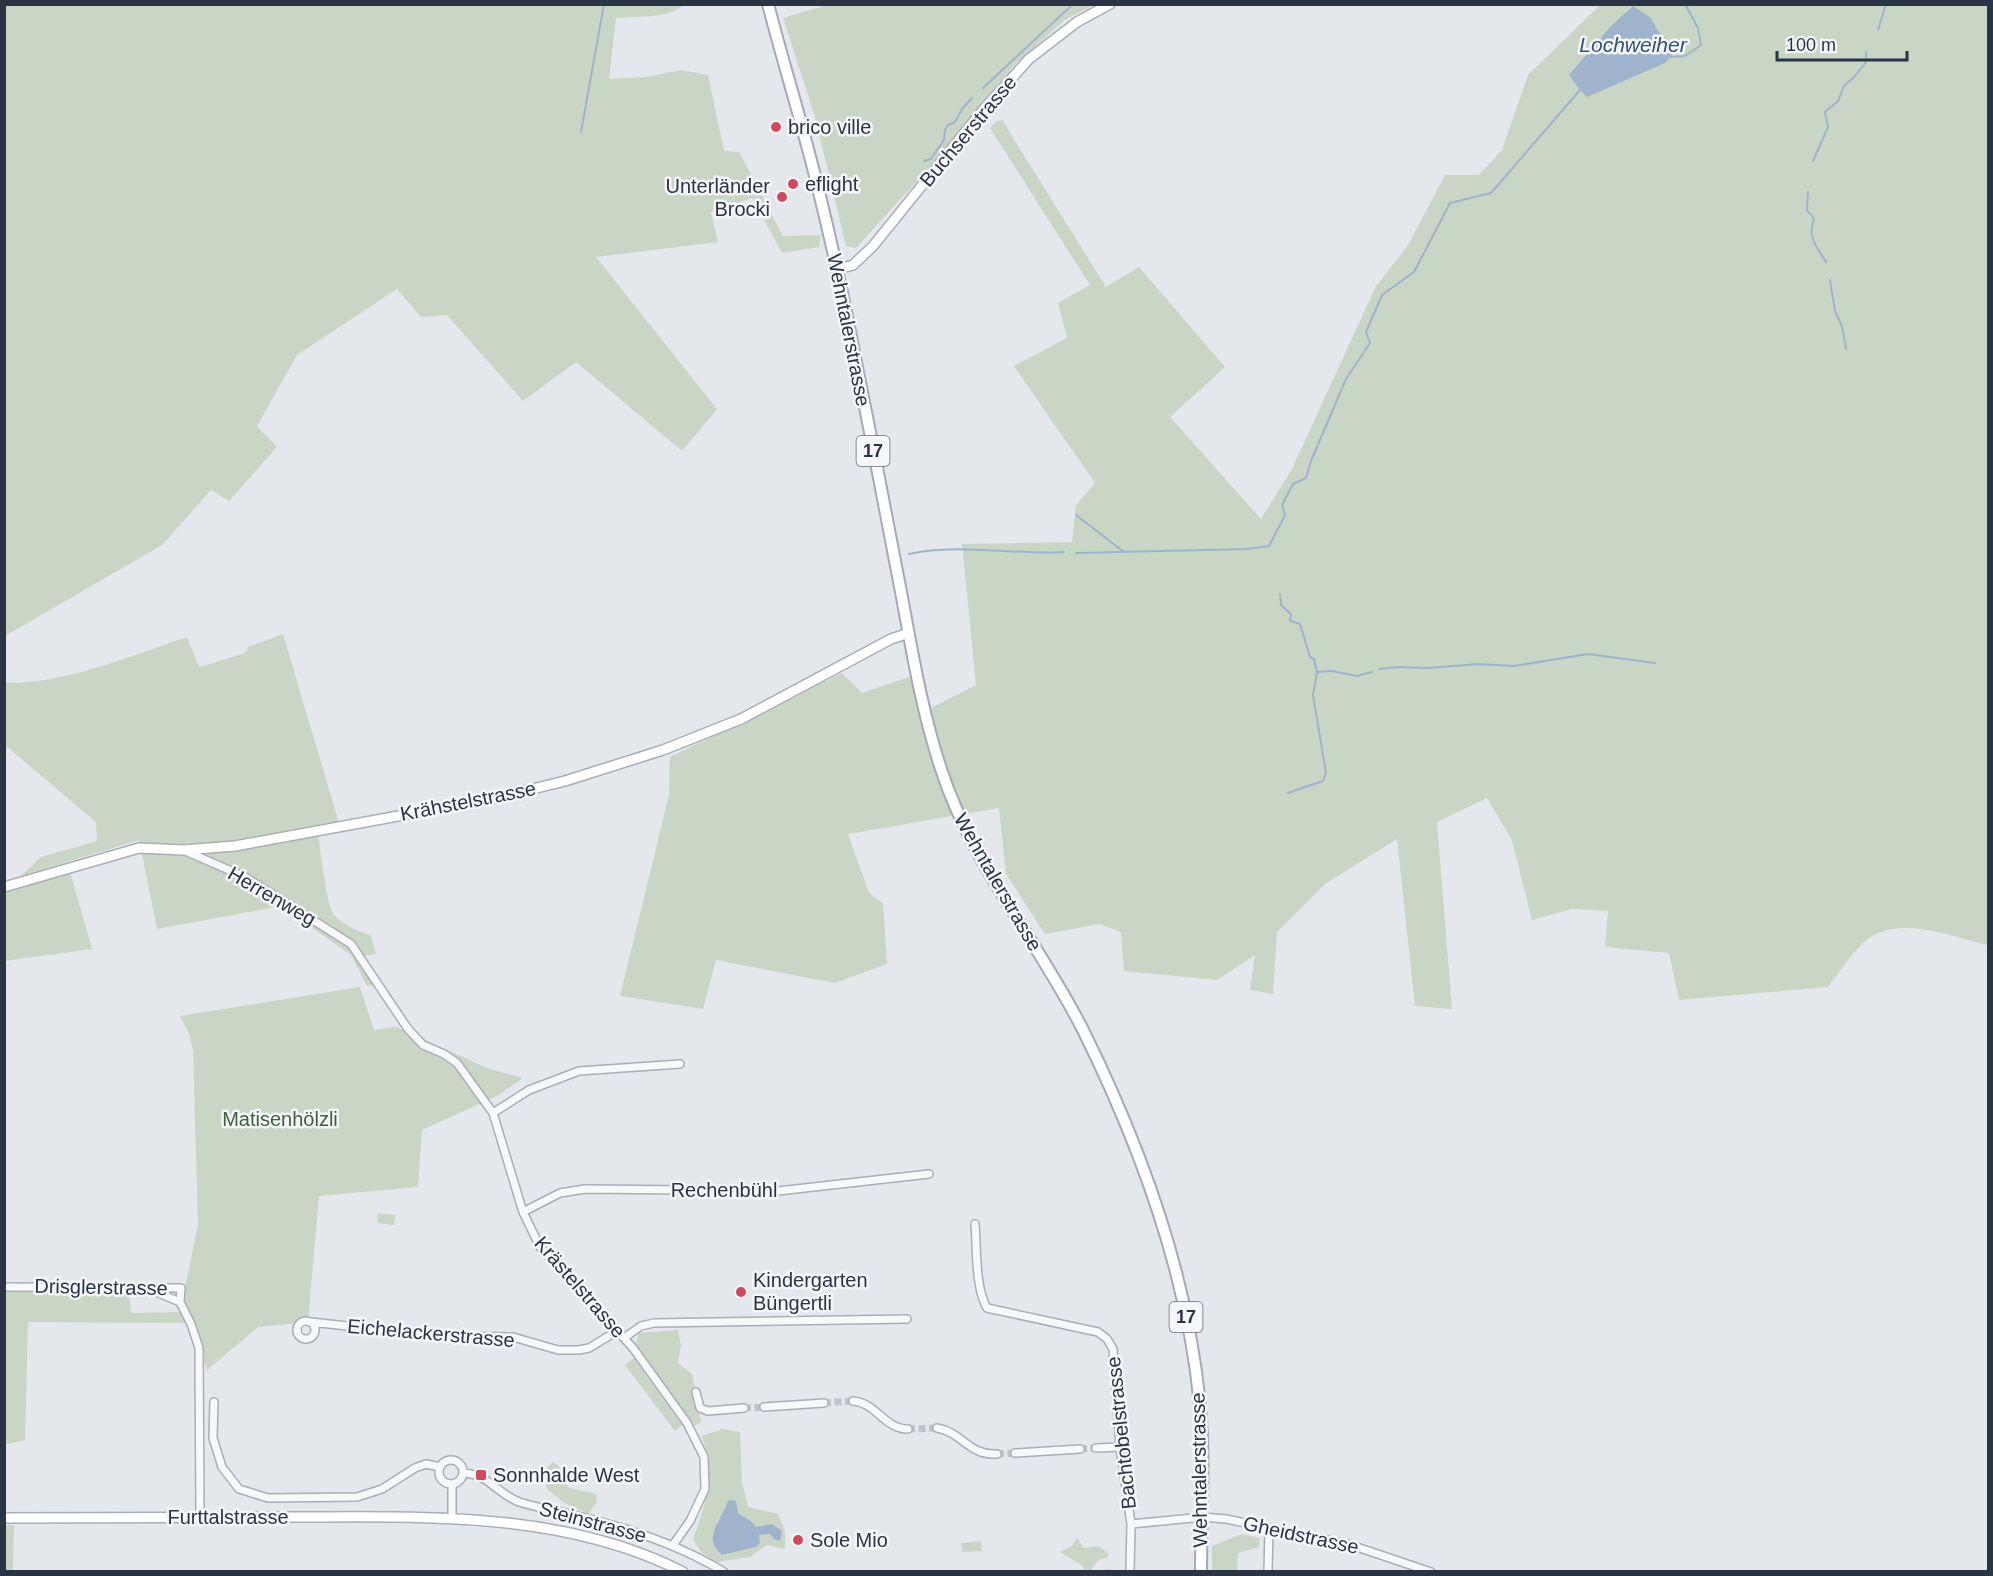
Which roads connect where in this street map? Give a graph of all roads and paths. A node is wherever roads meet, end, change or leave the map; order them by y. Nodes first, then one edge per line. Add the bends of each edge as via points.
1 (768, 4) edge
2 (1110, 4) edge
3 (838, 269) junction
4 (909, 633) junction
5 (183, 850) junction
6 (4, 887) edge
7 (356, 949) joint
8 (680, 1064) dead end
9 (493, 1113) junction
10 (929, 1174) dead end
11 (523, 1212) junction
12 (975, 1224) dead end
13 (4, 1287) edge
14 (147, 1287) junction
15 (180, 1302) junction
16 (908, 1319) dead end
17 (311, 1322) dead end
18 (617, 1331) junction
19 (624, 1338) junction
20 (696, 1392) dead end
21 (853, 1401) tunnel mouth
22 (214, 1402) dead end
23 (824, 1403) tunnel mouth
24 (764, 1407) tunnel mouth
25 (744, 1408) tunnel mouth
26 (937, 1428) tunnel mouth
27 (908, 1429) tunnel mouth
28 (1120, 1447) junction
29 (1096, 1448) tunnel mouth
30 (1080, 1449) tunnel mouth
31 (1015, 1453) tunnel mouth
32 (997, 1454) tunnel mouth
33 (440, 1467) junction
34 (464, 1473) junction
35 (452, 1484) junction
36 (200, 1517) junction
37 (1203, 1517) junction
38 (4, 1518) edge
39 (452, 1518) junction
40 (1131, 1524) junction
41 (1269, 1528) junction
42 (673, 1545) junction
43 (683, 1572) edge
44 (724, 1572) edge
45 (1130, 1572) edge
46 (1201, 1572) edge
47 (1268, 1572) edge
48 (1431, 1572) edge

1 - 3 main road, Wehntalerstrasse / 17
2 - 3 main road, Buchserstrasse via 1077,22 1029,59 873,246 853,265
3 - 4 main road, Wehntalerstrasse / 17
4 - 5 main road, Krähstelstrasse via 741,719 663,750 565,781 496,798 235,846
4 - 37 main road, Wehntalerstrasse / 17 via 932,741 954,806 982,863 1082,1029 1149,1186 1187,1320 1200,1404
5 - 6 main road, Krähstelstrasse via 139,848
5 - 7 street, Herrenweg via 245,877
7 - 9 street, Krästelstrasse via 408,1029 423,1045 456,1063
8 - 9 street via 579,1071 529,1090
9 - 11 street, Krästelstrasse
10 - 11 street, Rechenbühl via 778,1191 585,1189 560,1194
11 - 18 street, Krästelstrasse via 540,1247
12 - 28 street, Bachtobelstrasse via 980,1288 987,1308 1098,1332 1113,1348
13 - 14 street, Drisglerstrasse
14 - 15 street
14 - 15 street, Drisglerstrasse via 181,1288
15 - 36 street, Drisglerstrasse via 199,1347
16 - 19 street via 654,1323 641,1326
17 - 18 street, Eichelackerstrasse via 438,1336 513,1337 558,1350 589,1348
18 - 19 street, Krästelstrasse
19 - 42 street, Krästelstrasse via 687,1423 704,1457 705,1489
20 - 25 street via 700,1408 708,1411
21 - 27 street via 867,1404 887,1423
22 - 33 street, Steinstrasse via 213,1438 222,1467 239,1489 256,1496 357,1497 382,1489 426,1464
23 - 24 street
26 - 32 street via 952,1431 986,1455
28 - 29 street
28 - 40 street, Bachtobelstrasse
30 - 31 street
33 - 34 street, Steinstrasse via 454,1460
33 - 35 street via 441,1477
34 - 35 street
34 - 42 street, Steinstrasse via 481,1475 507,1497 518,1501
35 - 39 street
36 - 38 main road, Furttalstrasse
36 - 39 main road, Furttalstrasse
37 - 40 street, Bachtobelstrasse
37 - 41 street, Gheidstrasse
37 - 46 main road, Wehntalerstrasse / 17
39 - 43 main road via 536,1526 598,1540
40 - 45 street, Bachtobelstrasse
41 - 47 street
41 - 48 street, Gheidstrasse via 1350,1545
42 - 44 street, Steinstrasse

